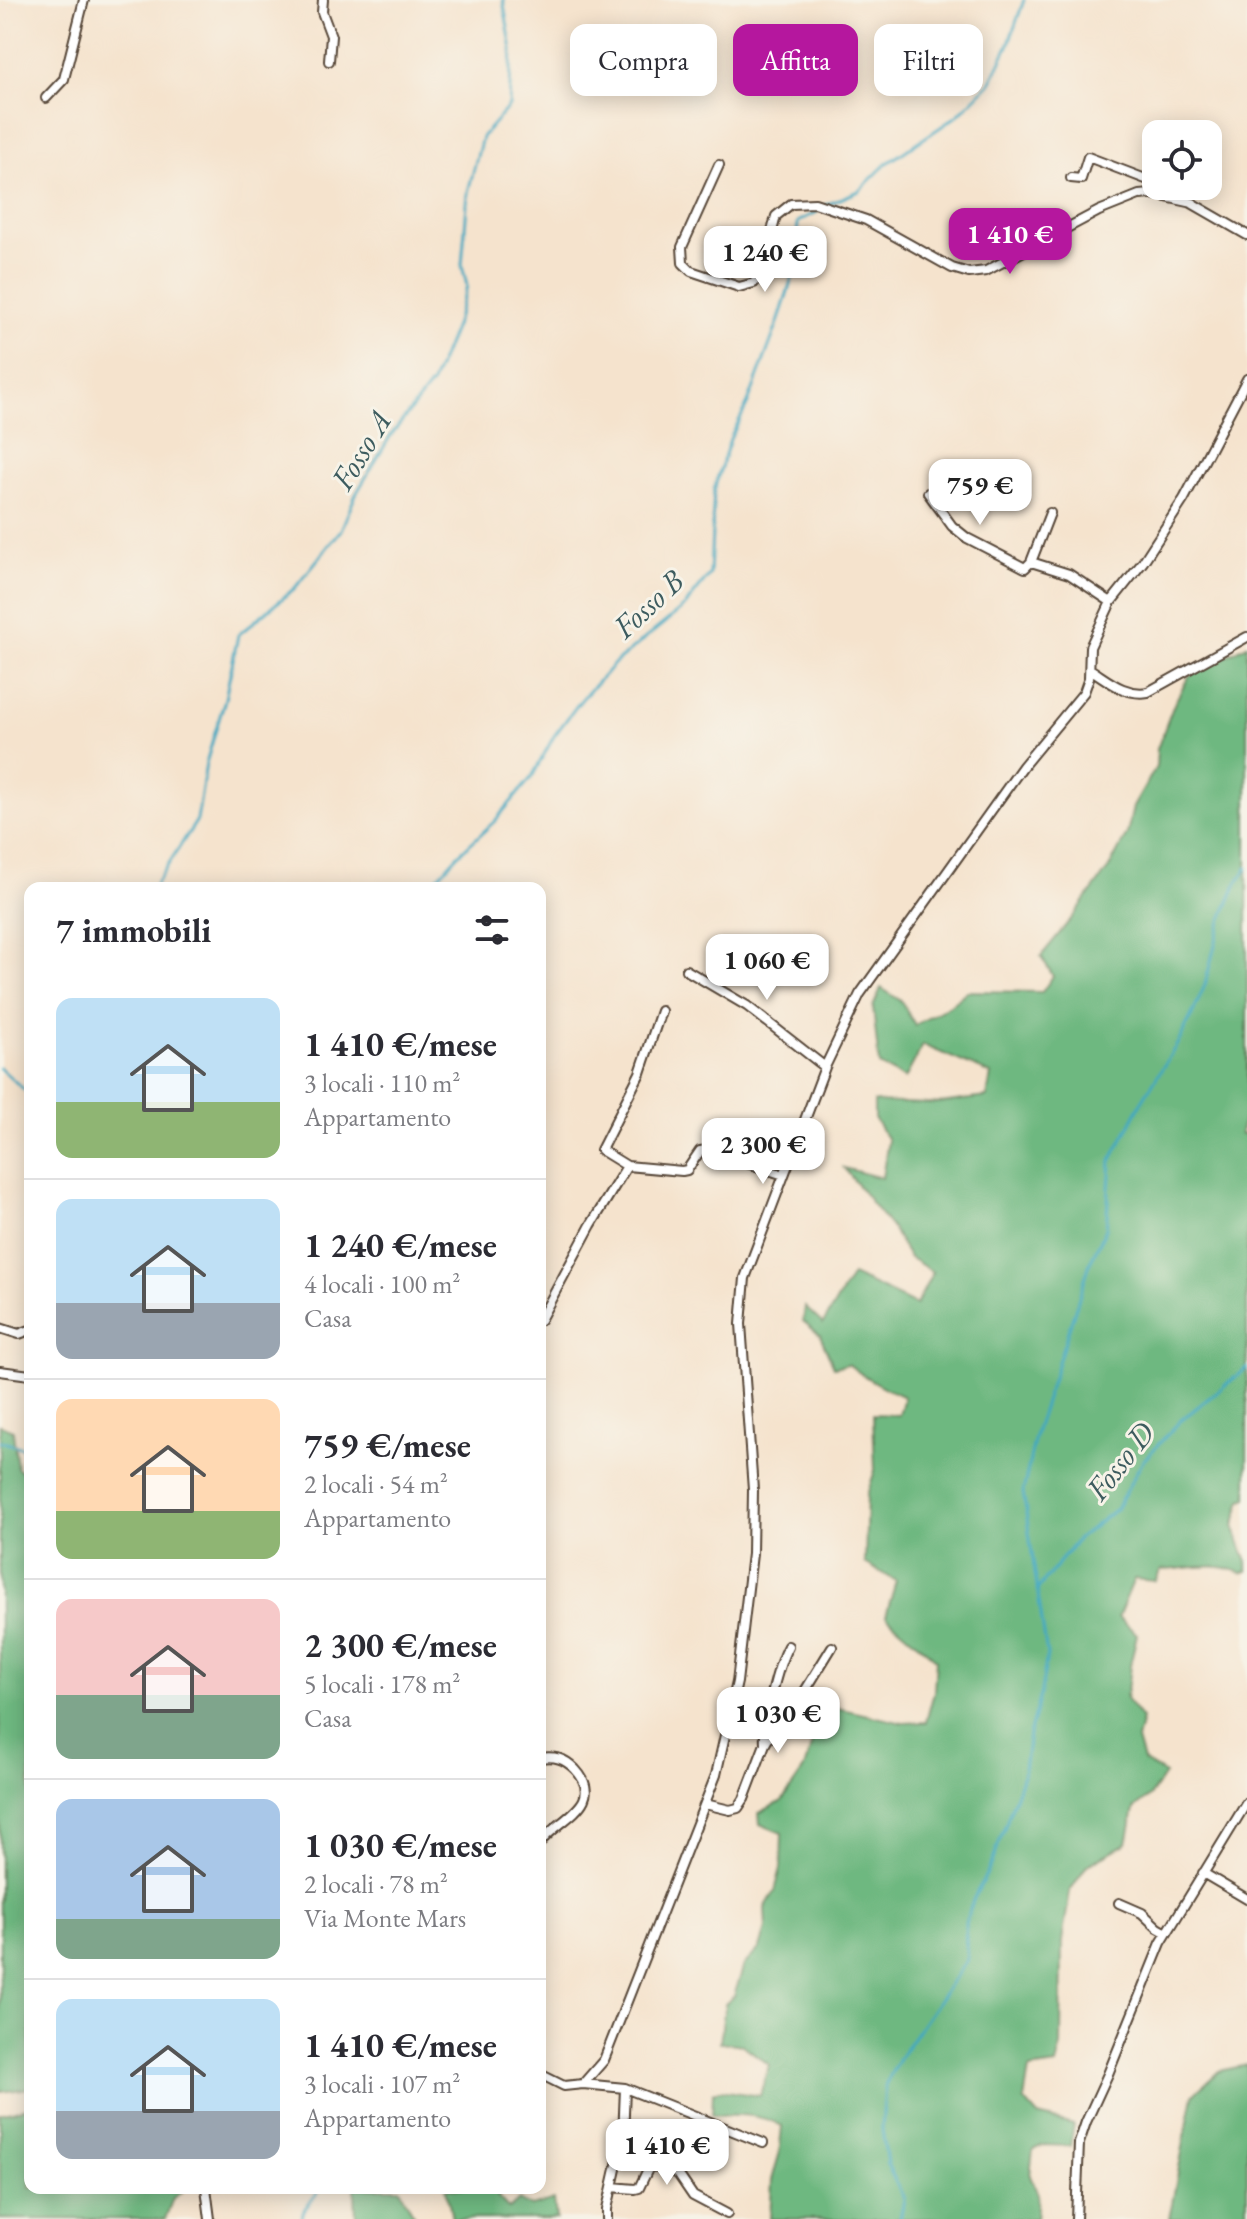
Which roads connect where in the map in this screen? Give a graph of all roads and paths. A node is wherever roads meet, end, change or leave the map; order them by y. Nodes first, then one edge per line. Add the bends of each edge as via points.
1 (84, 0) edge
2 (323, 0) edge
3 (329, 61) dead end
4 (46, 98) dead end
5 (719, 165) dead end
6 (1071, 178) dead end
7 (1142, 178) edge
8 (1188, 200) edge
9 (1193, 203) junction
10 (1247, 235) edge
11 (1247, 379) edge
12 (928, 493) dead end
13 (1050, 513) dead end
14 (1031, 562) junction
15 (1111, 602) junction
16 (1247, 637) edge
17 (1090, 669) junction
18 (686, 970) dead end
19 (661, 1011) dead end
20 (825, 1067) junction
21 (627, 1166) junction
22 (784, 1175) junction
23 (546, 1309) edge
24 (0, 1328) edge
25 (24, 1332) edge
26 (0, 1371) edge
27 (24, 1374) edge
28 (788, 1646) dead end
29 (832, 1647) dead end
30 (765, 1744) junction
31 (546, 1758) edge
32 (1247, 1802) edge
33 (705, 1804) junction
34 (546, 1837) edge
35 (1203, 1873) junction
36 (1247, 1899) edge
37 (1119, 1903) dead end
38 (1167, 1933) junction
39 (546, 2077) edge
40 (583, 2084) junction
41 (625, 2088) junction
42 (763, 2143) dead end
43 (612, 2187) junction
44 (207, 2194) edge
45 (727, 2214) dead end
46 (210, 2219) edge
47 (607, 2219) edge
48 (1076, 2219) edge

1 - 4 street via 64,79
2 - 3 street via 331,36
5 - 9 street via 682,247 683,263 691,271 739,287 754,283 776,216 791,204 815,203 866,220 969,273 986,271 1139,195
6 - 7 street via 1081,179 1088,157
8 - 9 street
9 - 10 street
11 - 15 street via 1184,499
12 - 14 street via 967,538 1025,568
13 - 14 street
14 - 15 street via 1069,574
15 - 17 street via 1090,647
16 - 17 street via 1148,692 1125,691
17 - 20 street via 1084,692 1023,766 860,994
18 - 20 street via 747,1006
19 - 21 street via 640,1073 601,1150
20 - 22 street
21 - 22 street via 687,1170 700,1151 707,1150
21 - 23 street
22 - 33 street via 745,1278 741,1324 753,1490 752,1554 737,1682
24 - 25 street
26 - 27 street
28 - 30 street
29 - 30 street
30 - 33 street via 738,1808
31 - 34 street via 565,1760 583,1780 586,1796 582,1807
32 - 35 street
33 - 40 street via 604,2060
35 - 36 street
35 - 38 street
37 - 38 street
38 - 48 street via 1079,2143
39 - 40 street via 564,2086
40 - 41 street
41 - 42 street
41 - 43 street via 623,2138
43 - 45 street via 639,2188 649,2167 658,2166 678,2174 693,2196
43 - 47 street
44 - 46 street

